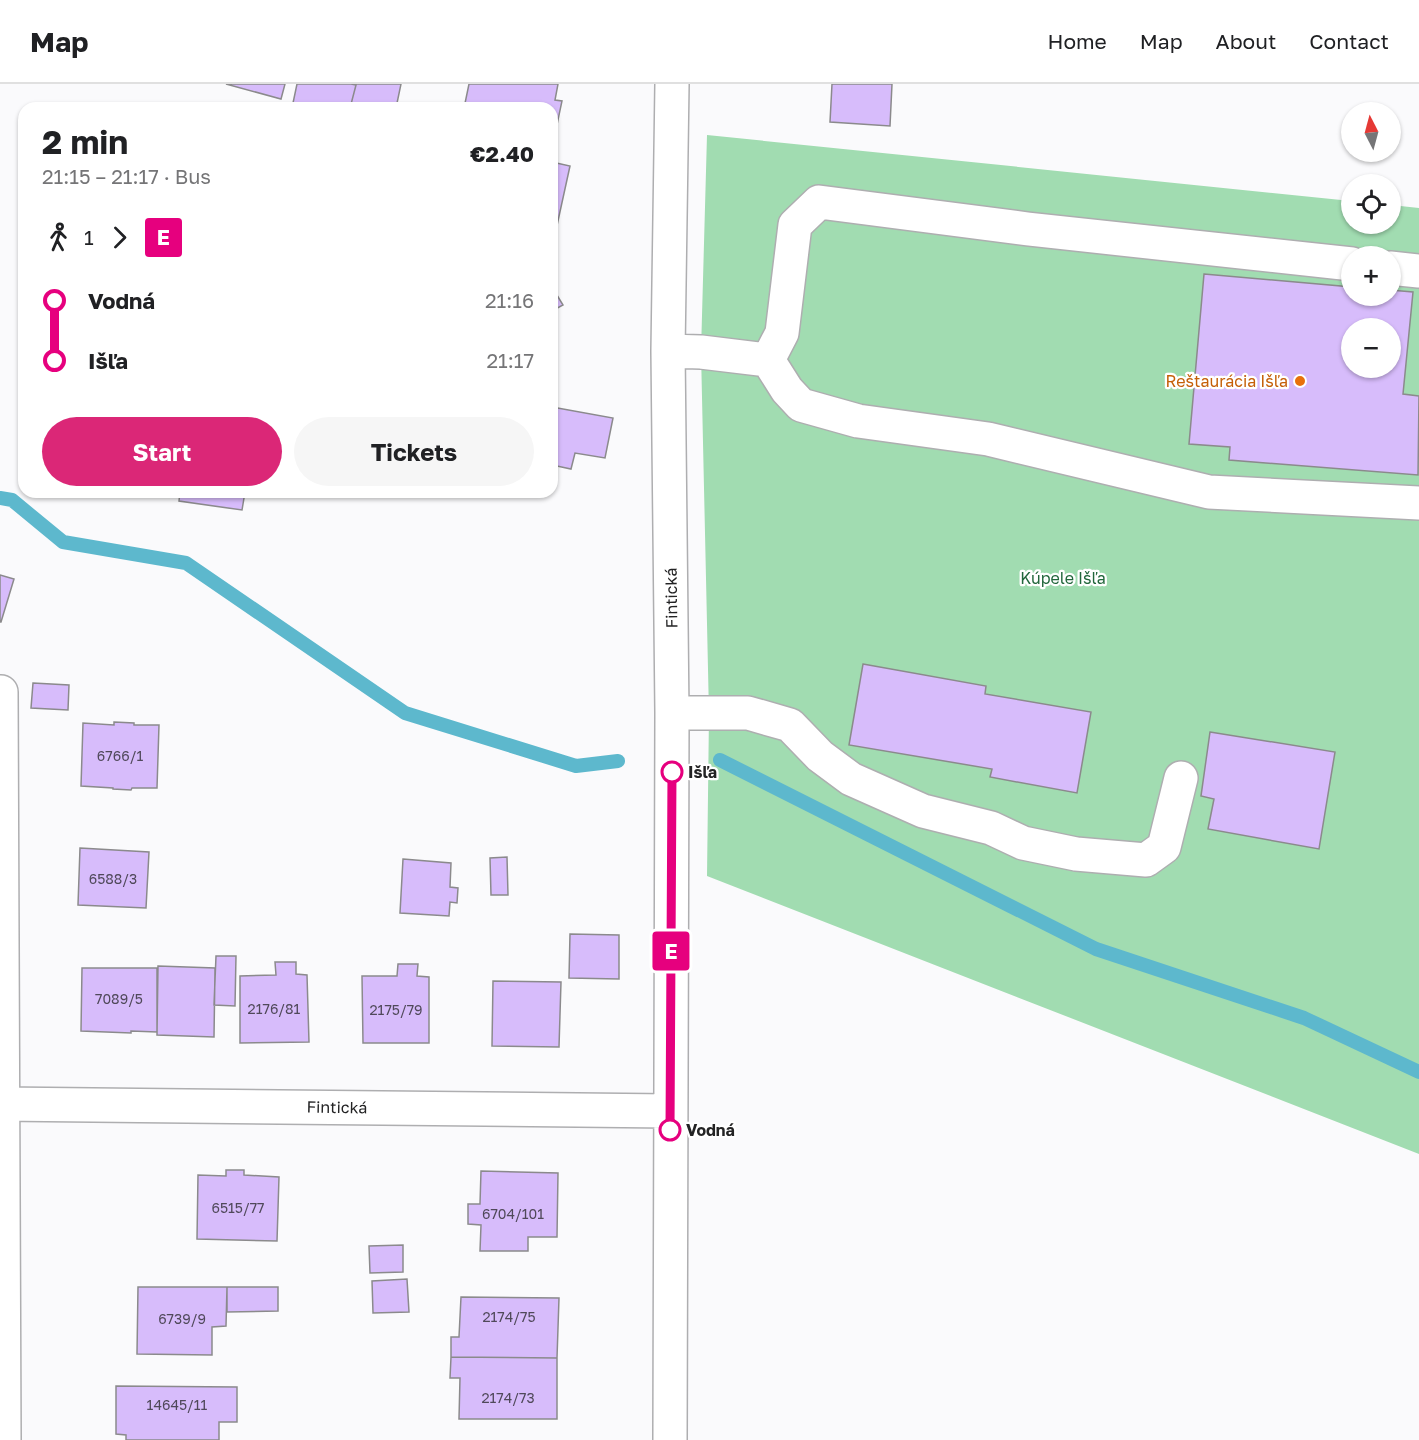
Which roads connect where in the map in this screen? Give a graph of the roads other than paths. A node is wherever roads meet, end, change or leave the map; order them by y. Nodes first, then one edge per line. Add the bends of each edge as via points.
1 (672, 84) edge
2 (1341, 263) edge
3 (1401, 269) edge
4 (1419, 271) edge
5 (668, 351) junction
6 (768, 360) junction
7 (1419, 503) edge
8 (1, 693) edge
9 (672, 713) junction
10 (1181, 778) dead end
11 (1, 1104) edge
12 (670, 1111) junction
13 (4, 1440) edge
14 (670, 1440) edge

1 - 5 street, Fintická
2 - 6 street via 819,202 795,225 782,333
3 - 4 street
5 - 6 street
5 - 9 street, Fintická
6 - 7 street via 801,405 858,421 988,439 1209,492
8 - 11 street
9 - 10 street via 748,713 790,725 820,756 851,779 923,811 990,828 1023,843 1076,854 1146,860 1164,847
9 - 12 street, Fintická
11 - 12 street, Fintická
11 - 13 street
12 - 14 street, Fintická

